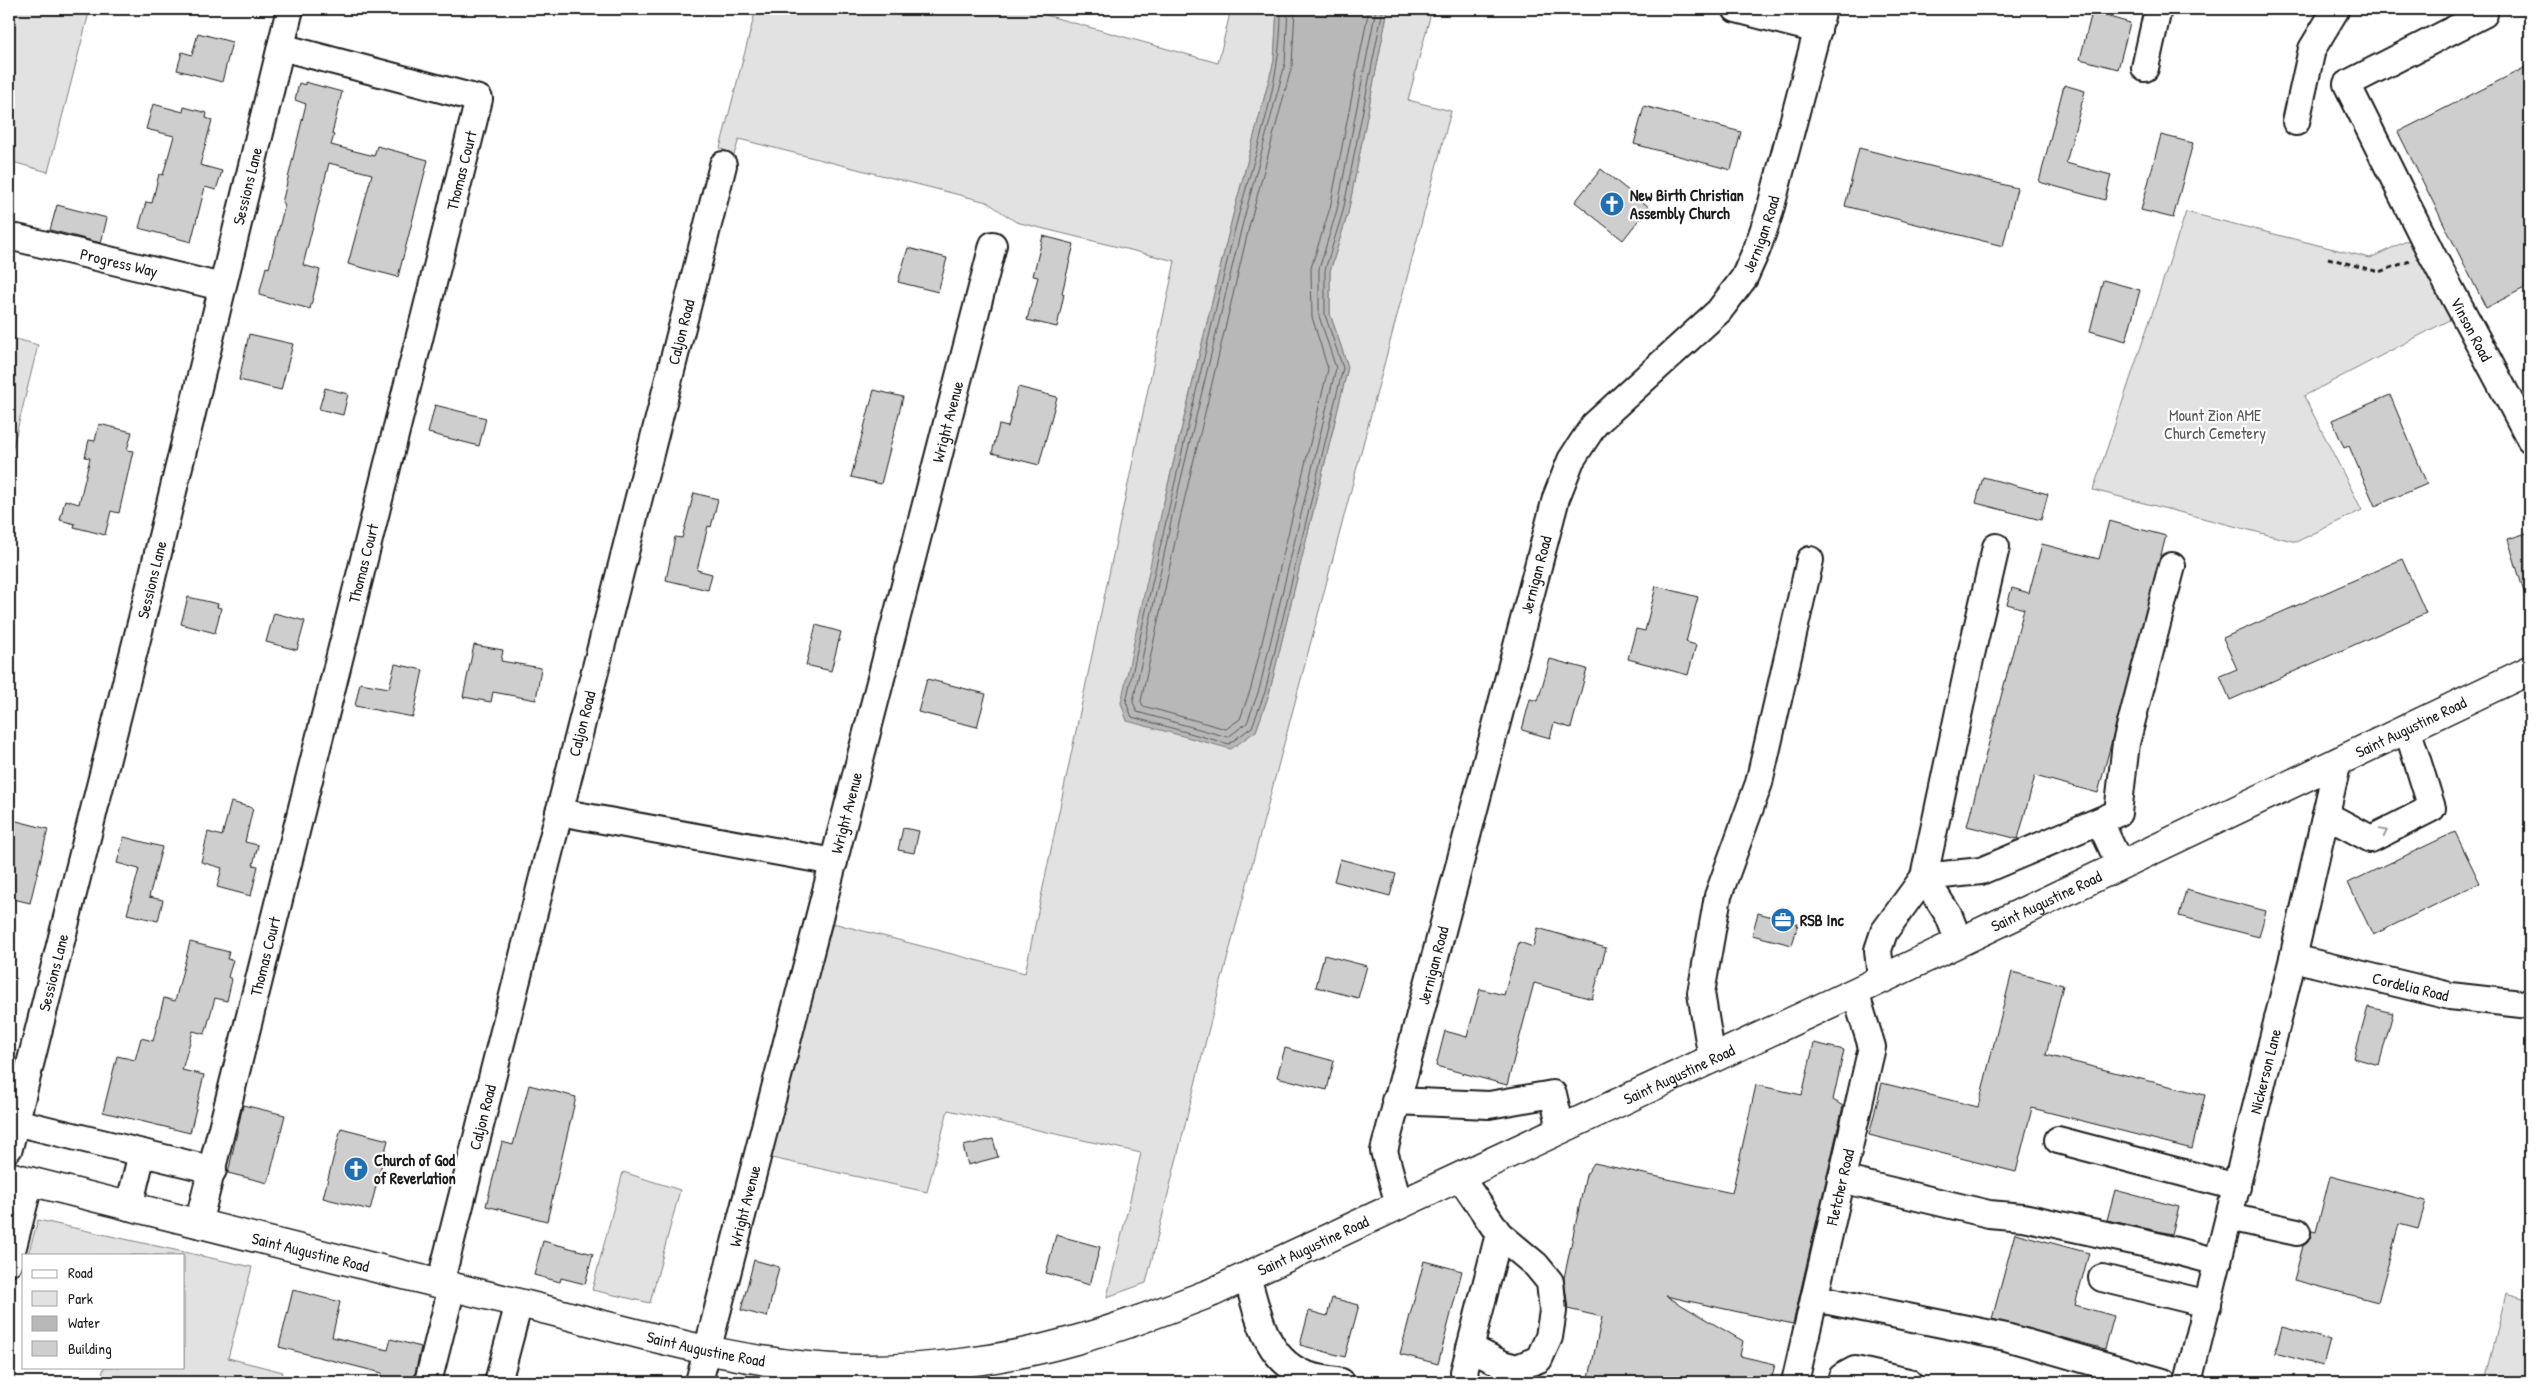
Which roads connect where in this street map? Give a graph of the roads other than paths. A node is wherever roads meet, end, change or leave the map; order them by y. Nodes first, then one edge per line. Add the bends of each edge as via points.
1 (290, 9) edge
2 (1736, 9) edge
3 (2158, 9) edge
4 (2336, 9) edge
5 (2484, 14) dead end
6 (1820, 19) edge
7 (282, 47) junction
8 (2145, 68) dead end
9 (2296, 122) dead end
10 (723, 165) dead end
11 (17, 238) dead end
12 (993, 245) dead end
13 (222, 287) junction
14 (2530, 439) edge
15 (1996, 547) dead end
16 (1810, 560) dead end
17 (2172, 566) dead end
18 (2530, 670) edge
19 (2408, 728) junction
20 (2338, 761) junction
21 (560, 812) junction
22 (2326, 815) junction
23 (2100, 822) junction
24 (834, 862) junction
25 (2120, 865) junction
26 (1924, 877) junction
27 (1959, 942) junction
28 (2293, 958) junction
29 (1881, 979) junction
30 (1855, 992) junction
31 (2530, 1005) edge
32 (1712, 1058) junction
33 (1395, 1100) junction
34 (15, 1122) junction
35 (1562, 1129) junction
36 (2058, 1140) dead end
37 (9, 1148) edge
38 (142, 1153) junction
39 (213, 1170) junction
40 (1460, 1177) junction
41 (19, 1178) edge
42 (1841, 1179) junction
43 (2237, 1187) junction
44 (1399, 1205) junction
45 (129, 1207) junction
46 (2229, 1217) junction
47 (198, 1224) junction
48 (2297, 1232) dead end
49 (1499, 1234) junction
50 (9, 1262) edge
51 (2218, 1262) junction
52 (1247, 1276) junction
53 (2102, 1278) dead end
54 (446, 1286) junction
55 (1814, 1298) junction
56 (519, 1303) junction
57 (2208, 1304) junction
58 (1470, 1348) junction
59 (708, 1349) junction
60 (428, 1382) edge
61 (498, 1382) edge
62 (699, 1382) edge
63 (1341, 1382) edge
64 (1466, 1382) edge
65 (1795, 1382) edge
66 (1841, 1382) edge
67 (1908, 1382) edge
68 (2163, 1382) edge
69 (2188, 1382) edge

1 - 7 street, Sessions Lane
2 - 6 street
3 - 8 street
4 - 9 street via 2312,49
5 - 14 street, Vinson Road via 2347,84 2431,253
6 - 33 street, Jernigan Road via 1769,214 1744,278 1719,311 1594,425 1571,460 1556,498
7 - 13 street, Sessions Lane
7 - 39 street, Thomas Court via 479,99
10 - 21 street, Caljon Road
11 - 13 street, Progress Way
12 - 24 street, Wright Avenue
13 - 34 street, Sessions Lane
15 - 26 street
16 - 32 street via 1759,783 1718,896 1701,993
17 - 23 street via 2126,743 2118,813
18 - 19 main road, Saint Augustine Road
19 - 20 main road, Saint Augustine Road
22 -> 19 street via 2371,839 2432,808
20 - 22 street, Nickerson Lane
20 - 25 main road, Saint Augustine Road
21 - 24 street
21 - 54 street, Caljon Road
22 - 28 street, Nickerson Lane
23 - 25 street
23 - 26 street via 1981,871
24 - 59 street, Wright Avenue
25 - 27 main road, Saint Augustine Road
26 - 27 street via 1949,916
26 - 29 street via 1884,932 1878,950
27 - 29 main road, Saint Augustine Road
28 - 31 street, Cordelia Road via 2450,996
28 - 43 street, Nickerson Lane
29 - 30 main road, Saint Augustine Road
30 - 32 main road, Saint Augustine Road
30 - 42 street, Fletcher Road via 1872,1047
32 - 35 main road, Saint Augustine Road
33 - 35 street via 1489,1105 1553,1094
33 - 44 street, Jernigan Road via 1384,1151
34 - 37 street, Sessions Lane
34 - 38 street
35 - 40 main road, Saint Augustine Road
36 - 43 street
38 - 39 street
38 - 45 street
39 - 47 street, Thomas Court
40 - 44 main road, Saint Augustine Road
40 - 49 street
41 - 45 main road, Saint Augustine Road
41 - 50 street
42 - 51 street
42 - 55 street, Fletcher Road
43 - 46 street, Nickerson Lane
44 - 52 main road, Saint Augustine Road
45 - 47 main road, Saint Augustine Road
46 - 48 street
46 - 51 street, Nickerson Lane
47 - 54 main road, Saint Augustine Road
49 - 58 street
49 - 58 street via 1536,1265 1550,1282 1553,1311 1549,1337 1539,1359 1517,1368
51 - 57 street, Nickerson Lane
52 - 59 main road, Saint Augustine Road via 1157,1314 1079,1339 988,1358 925,1366 857,1369 804,1365
52 - 63 street via 1264,1336 1284,1363 1309,1376
53 - 57 street
54 - 56 main road, Saint Augustine Road
54 - 60 street, Caljon Road
55 - 65 street, Fletcher Road
55 - 68 street via 2006,1337
56 - 59 main road, Saint Augustine Road
56 - 61 street
57 - 69 street, Nickerson Lane
58 - 64 street via 1464,1372
59 - 62 street, Wright Avenue
66 - 67 street via 1842,1376 1855,1370

